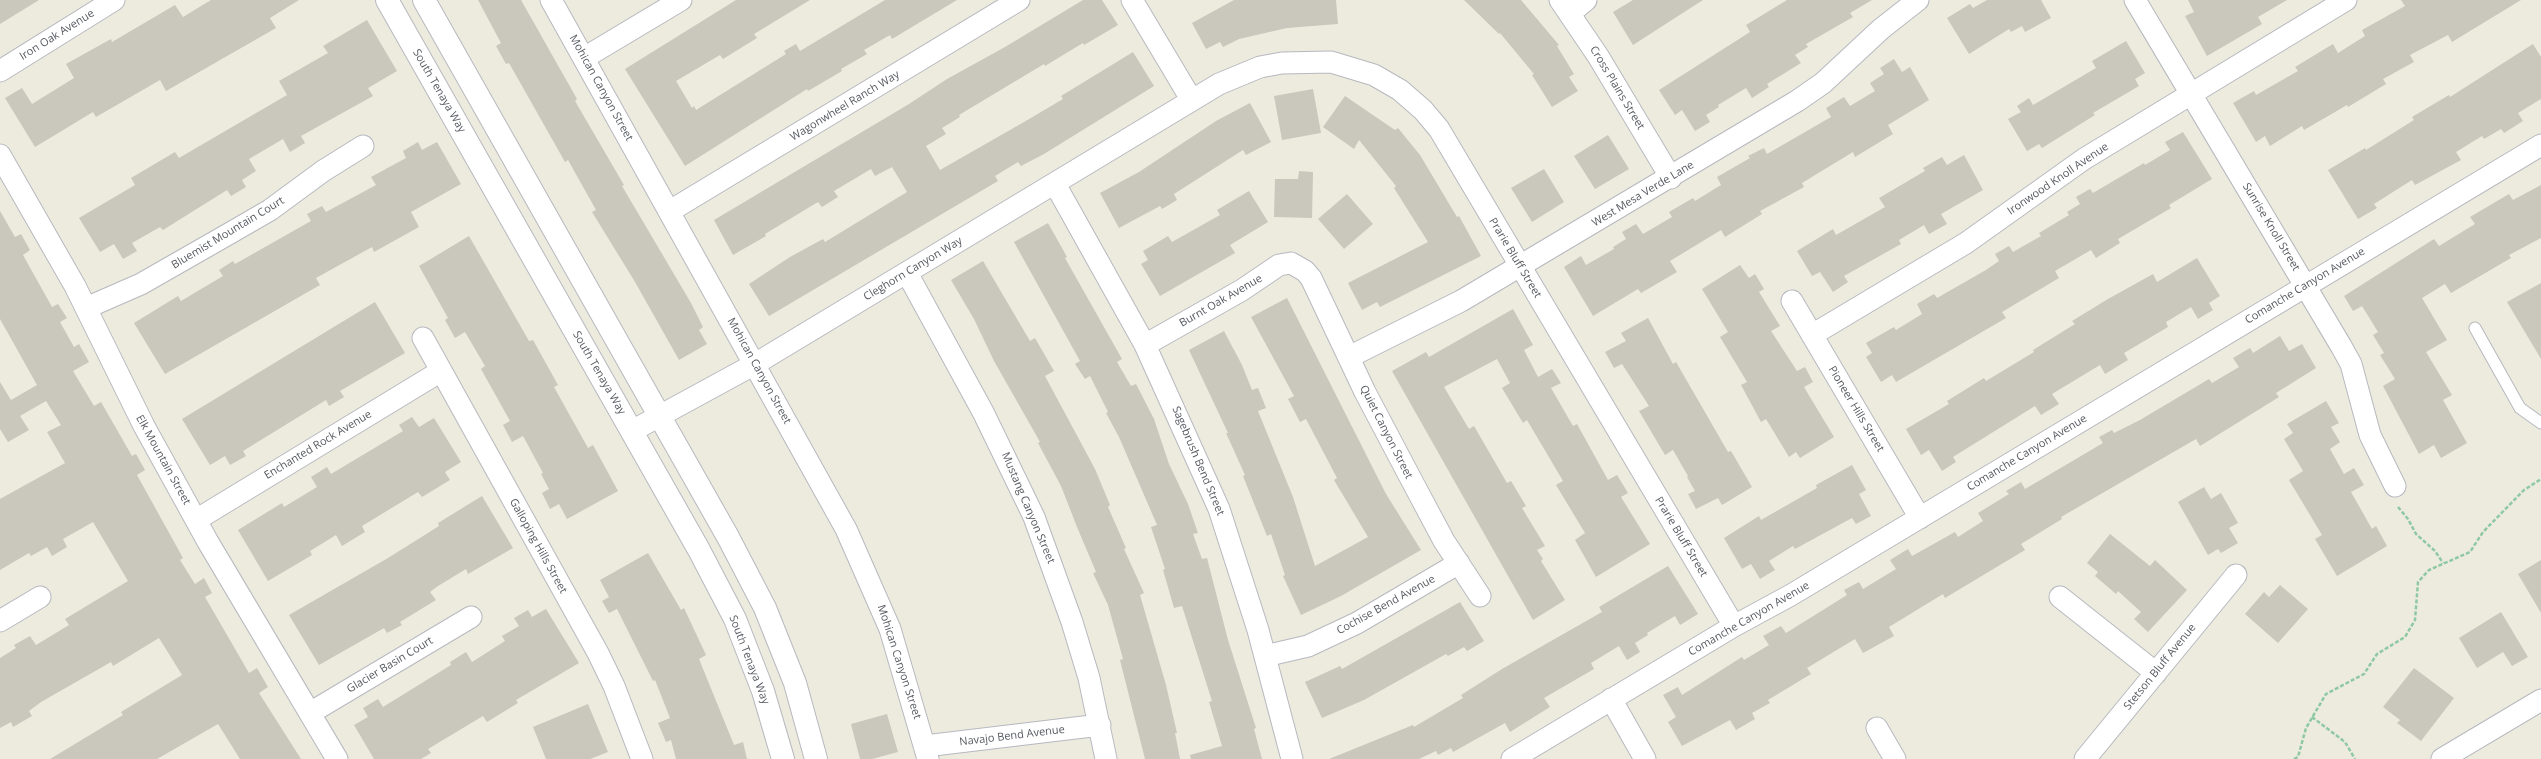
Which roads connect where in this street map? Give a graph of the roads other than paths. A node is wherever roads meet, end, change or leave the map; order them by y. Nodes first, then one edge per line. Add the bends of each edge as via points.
1 (114, 0) edge
2 (388, 0) edge
3 (424, 0) edge
4 (551, 0) edge
5 (681, 0) edge
6 (1019, 0) edge
7 (1132, 0) edge
8 (1586, 0) edge
9 (1918, 0) edge
10 (2135, 0) edge
11 (2346, 0) edge
12 (1565, 7) edge
13 (584, 58) junction
14 (0, 71) edge
15 (2191, 94) junction
16 (1191, 99) junction
17 (2541, 145) edge
18 (363, 146) dead end
19 (0, 155) edge
20 (1671, 178) junction
21 (1055, 184) junction
22 (670, 211) junction
23 (1298, 266) joint
24 (1520, 266) junction
25 (907, 273) junction
26 (2305, 285) junction
27 (1792, 301) dead end
28 (86, 308) junction
29 (2475, 328) dead end
30 (1812, 335) junction
31 (423, 338) dead end
32 (1145, 345) junction
33 (1349, 357) junction
34 (755, 364) junction
35 (441, 371) junction
36 (660, 416) junction
37 (2541, 424) edge
38 (632, 431) junction
39 (2395, 486) dead end
40 (1920, 518) junction
41 (196, 520) junction
42 (1459, 563) junction
43 (2236, 575) dead end
44 (1480, 596) dead end
45 (40, 597) dead end
46 (2060, 597) dead end
47 (471, 617) dead end
48 (0, 621) edge
49 (1734, 626) junction
50 (1265, 656) junction
51 (2156, 673) junction
52 (1611, 700) junction
53 (2541, 700) edge
54 (310, 713) junction
55 (1100, 725) junction
56 (1877, 728) dead end
57 (927, 753) edge
58 (337, 759) edge
59 (642, 759) edge
60 (783, 759) edge
61 (816, 759) edge
62 (1106, 759) edge
63 (1292, 759) edge
64 (1512, 759) edge
65 (1645, 759) edge
66 (1895, 759) edge
67 (2085, 759) edge
68 (2442, 759) edge

1 - 14 street, Iron Oak Avenue
2 - 38 street, South Tenaya Way
3 - 36 street
4 - 13 street, Mohican Canyon Street
5 - 13 street
6 - 22 street, Wagonwheel Ranch Way
7 - 16 street
8 - 12 street
9 - 20 street, West Mesa Verde Lane via 1881,29 1822,83
10 - 15 street, Sunrise Knoll Street
11 - 15 street, Ironwood Knoll Avenue
12 - 20 street, Cross Plains Street
13 - 22 street, Mohican Canyon Street
15 - 26 street, Sunrise Knoll Street
15 - 30 street, Ironwood Knoll Avenue via 2084,159 1966,243
16 - 21 street, Cleghorn Canyon Way
16 - 24 street, Prarie Bluff Street via 1237,75 1282,63 1331,62 1374,75 1400,90 1423,110 1439,129
17 - 26 street, Comanche Canyon Avenue
18 - 28 street, Bluemist Mountain Court via 323,171 270,210 141,284
19 - 28 street, Elk Mountain Street
20 - 24 street, West Mesa Verde Lane
21 - 25 street, Cleghorn Canyon Way
21 - 32 street, Sagebrush Bend Street
22 - 34 street, Mohican Canyon Street
23 - 32 street, Burnt Oak Avenue via 1291,263 1279,265 1248,286
23 - 33 street, Quiet Canyon Street via 1311,278
24 - 33 street, West Mesa Verde Lane via 1461,301
24 - 49 street, Prarie Bluff Street
25 - 34 street, Cleghorn Canyon Way
25 - 55 street, Mustang Canyon Street via 990,426 1034,517 1072,622
26 - 39 street, Sunrise Knoll Street via 2351,364 2370,435
26 - 40 street, Comanche Canyon Avenue
27 - 30 street, Pioneer Hills Street
28 - 41 street, Elk Mountain Street via 144,426
29 - 37 lane via 2520,408
30 - 40 street, Pioneer Hills Street
31 - 35 street, Galloping Hills Street
32 - 50 street, Sagebrush Bend Street via 1219,509 1241,572
33 - 42 street, Quiet Canyon Street via 1412,481
34 - 36 street, Cleghorn Canyon Way
34 - 57 street, Mohican Canyon Street via 846,529 871,582 897,652
35 - 41 street, Enchanted Rock Avenue
35 - 59 street, Galloping Hills Street via 598,653
36 - 38 street, Cleghorn Canyon Way
36 - 61 street via 765,608 795,682
38 - 60 street, South Tenaya Way via 735,619 764,691
40 - 49 street, Comanche Canyon Avenue
41 - 54 street, Elk Mountain Street
42 - 44 street, Quiet Canyon Street
42 - 50 street, Cochise Bend Avenue via 1357,624 1308,646
43 - 51 street, Stetson Bluff Avenue
45 - 48 street
46 - 51 street
47 - 54 street, Glacier Basin Court
49 - 52 street, Comanche Canyon Avenue
50 - 63 street, Sagebrush Bend Street
51 - 67 street, Stetson Bluff Avenue
52 - 64 street, Comanche Canyon Avenue
52 - 65 street
53 - 68 street
54 - 58 street, Elk Mountain Street
55 - 57 street, Navajo Bend Avenue
55 - 62 street, Mustang Canyon Street
56 - 66 street

